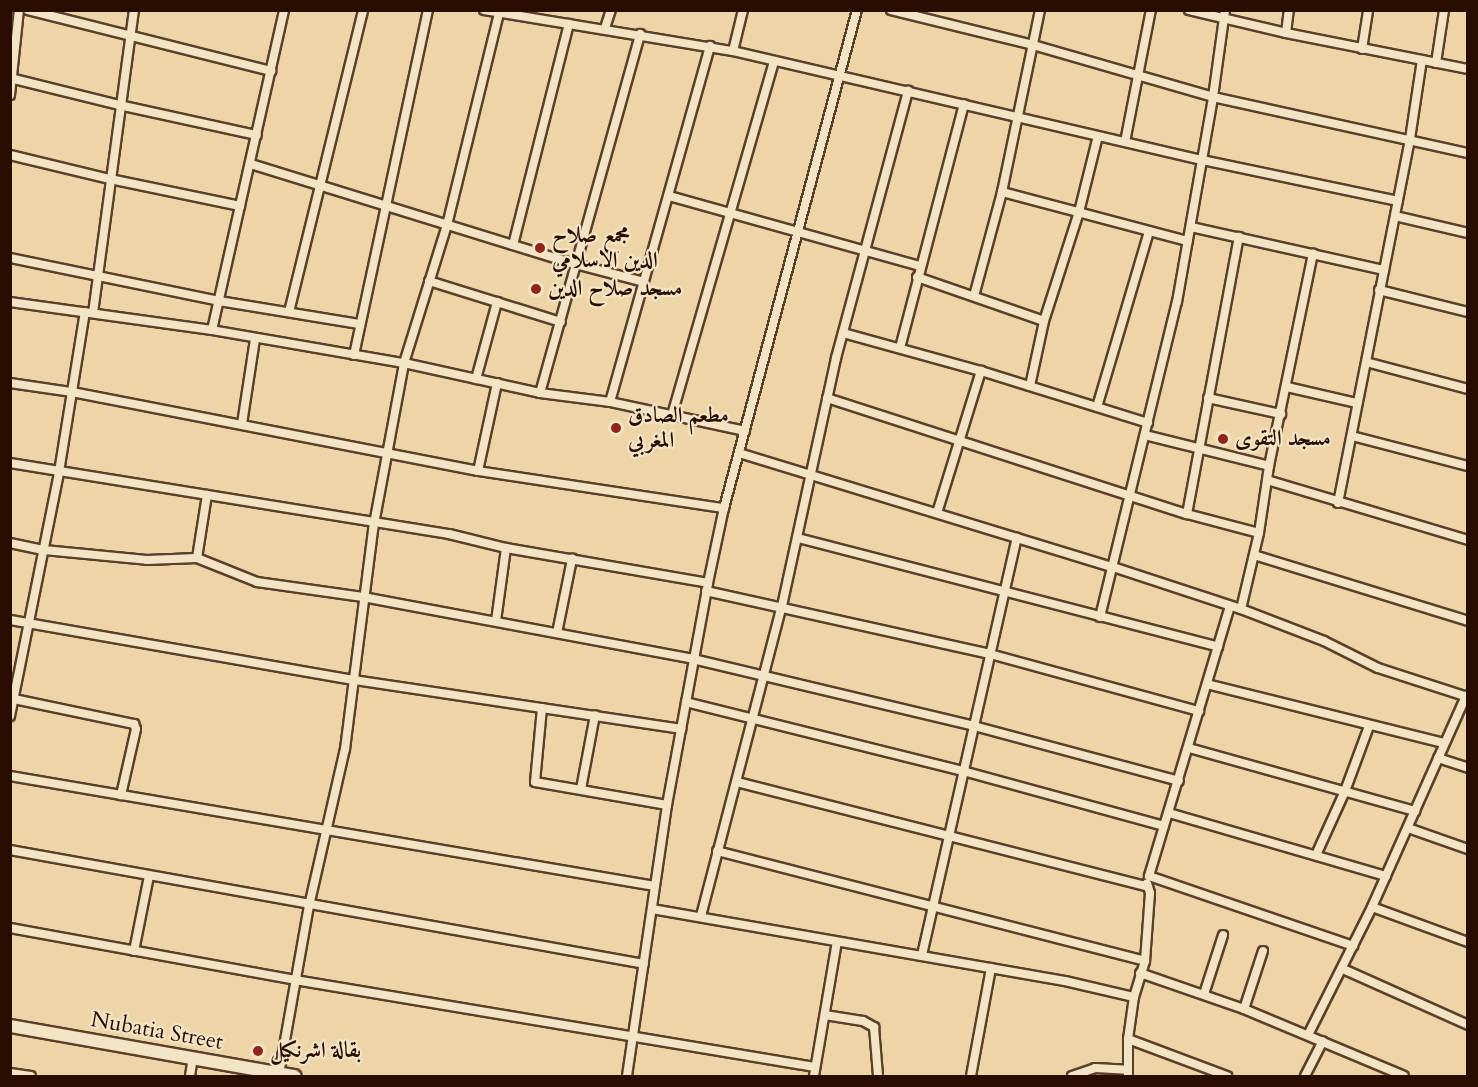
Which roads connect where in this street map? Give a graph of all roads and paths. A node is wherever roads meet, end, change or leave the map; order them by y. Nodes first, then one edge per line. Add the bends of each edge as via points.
1 (19, 10) edge
2 (28, 10) edge
3 (134, 10) edge
4 (284, 10) edge
5 (363, 10) edge
6 (428, 10) edge
7 (484, 10) edge
8 (610, 10) edge
9 (743, 10) edge
10 (857, 10) edge
11 (891, 10) edge
12 (1040, 10) edge
13 (1152, 10) edge
14 (1189, 10) edge
15 (1289, 10) edge
16 (1368, 10) edge
17 (1444, 10) edge
18 (499, 14) junction
19 (536, 15) edge
20 (1224, 15) edge
21 (569, 24) junction
22 (605, 28) junction
23 (1286, 33) junction
24 (640, 34) junction
25 (131, 37) junction
26 (1032, 45) junction
27 (710, 46) junction
28 (1362, 49) junction
29 (733, 51) junction
30 (1422, 60) junction
31 (774, 61) junction
32 (1436, 63) junction
33 (1466, 68) edge
34 (271, 70) junction
35 (1140, 74) junction
36 (842, 75) junction
37 (11, 78) edge
38 (908, 91) junction
39 (10, 95) edge
40 (1213, 97) junction
41 (964, 104) junction
42 (119, 105) junction
43 (1017, 117) junction
44 (257, 135) junction
45 (1098, 136) junction
46 (1410, 139) junction
47 (1125, 141) junction
48 (1467, 153) edge
49 (10, 155) edge
50 (1202, 160) junction
51 (251, 164) junction
52 (110, 179) junction
53 (322, 186) junction
54 (1002, 192) junction
55 (669, 196) junction
56 (1398, 201) junction
57 (240, 206) junction
58 (386, 206) junction
59 (1079, 213) junction
60 (732, 214) junction
61 (1395, 216) junction
62 (447, 225) junction
63 (1191, 227) junction
64 (800, 232) junction
65 (1149, 232) junction
66 (1467, 233) edge
67 (1239, 237) junction
68 (1188, 242) junction
69 (513, 245) junction
70 (864, 250) junction
71 (1313, 254) junction
72 (10, 258) edge
73 (575, 264) junction
74 (920, 266) junction
75 (1383, 270) junction
76 (97, 274) junction
77 (917, 277) junction
78 (429, 281) junction
79 (644, 282) junction
80 (1379, 290) junction
81 (974, 296) junction
82 (219, 301) junction
83 (10, 302) edge
84 (497, 302) junction
85 (289, 312) junction
86 (1467, 312) edge
87 (89, 313) junction
88 (1044, 321) junction
89 (561, 322) junction
90 (359, 324) junction
91 (212, 330) junction
92 (843, 333) junction
93 (255, 339) junction
94 (900, 348) junction
95 (354, 355) junction
96 (1366, 362) junction
97 (404, 363) junction
98 (981, 371) junction
99 (477, 379) junction
100 (10, 383) edge
101 (497, 384) junction
102 (1030, 386) junction
103 (1287, 387) junction
104 (1467, 389) edge
105 (72, 392) junction
106 (540, 393) junction
107 (826, 398) junction
108 (1208, 398) junction
109 (610, 402) junction
110 (1358, 403) junction
111 (1097, 407) junction
112 (1281, 414) junction
113 (672, 415) junction
114 (1148, 423) junction
115 (242, 424) junction
116 (745, 431) junction
117 (1145, 435) junction
118 (1352, 436) junction
119 (960, 439) junction
120 (1198, 449) junction
121 (739, 453) junction
122 (388, 454) junction
123 (10, 463) edge
124 (1269, 466) junction
125 (1467, 466) edge
126 (478, 471) junction
127 (59, 472) junction
128 (811, 474) junction
129 (1267, 480) junction
130 (207, 495) junction
131 (1129, 495) junction
132 (1338, 502) junction
133 (724, 508) junction
134 (937, 513) junction
135 (1187, 514) junction
136 (374, 524) junction
137 (1259, 533) junction
138 (798, 538) junction
139 (1017, 538) junction
140 (1467, 540) edge
141 (10, 543) edge
142 (506, 548) junction
143 (44, 550) junction
144 (1254, 555) junction
145 (197, 558) junction
146 (572, 559) junction
147 (1113, 567) junction
148 (707, 587) junction
149 (1004, 592) junction
150 (363, 597) junction
151 (782, 606) junction
152 (1230, 606) junction
153 (1241, 609) junction
154 (1100, 616) junction
155 (10, 620) edge
156 (496, 621) junction
157 (1467, 621) edge
158 (30, 623) junction
159 (557, 633) junction
160 (1218, 647) junction
161 (990, 654) junction
162 (693, 659) junction
163 (764, 678) junction
164 (354, 680) junction
165 (1207, 684) junction
166 (1467, 696) edge
167 (14, 699) junction
168 (686, 702) junction
169 (542, 708) junction
170 (1199, 711) junction
171 (595, 715) junction
172 (10, 716) edge
173 (753, 717) junction
174 (974, 726) junction
175 (1369, 726) junction
176 (681, 729) junction
177 (1444, 743) junction
178 (1189, 748) junction
179 (1438, 758) junction
180 (1467, 768) edge
181 (963, 771) junction
182 (10, 776) edge
183 (737, 782) junction
184 (1179, 782) junction
185 (581, 789) junction
186 (1345, 791) junction
187 (122, 795) junction
188 (668, 805) junction
189 (1415, 811) junction
190 (1169, 813) junction
191 (1164, 826) junction
192 (1407, 828) junction
193 (326, 830) junction
194 (947, 835) junction
195 (1467, 849) edge
196 (10, 850) edge
197 (717, 851) junction
198 (1316, 855) junction
199 (149, 876) junction
200 (1386, 876) junction
201 (1148, 882) junction
202 (655, 886) junction
203 (932, 905) junction
204 (309, 906) junction
205 (1372, 907) junction
206 (652, 909) junction
207 (700, 916) junction
208 (10, 928) edge
209 (1223, 935) dead end
210 (837, 942) junction
211 (1467, 942) edge
212 (1353, 946) junction
213 (134, 951) junction
214 (1263, 951) dead end
215 (922, 956) junction
216 (1145, 961) junction
217 (644, 964) junction
218 (991, 968) junction
219 (1343, 969) junction
220 (1140, 973) junction
221 (295, 980) junction
222 (1204, 994) junction
223 (1134, 997) junction
224 (1244, 1008) junction
225 (825, 1015) junction
226 (1467, 1025) edge
227 (10, 1026) edge
228 (1308, 1035) junction
229 (634, 1037) junction
230 (1128, 1039) junction
231 (1323, 1041) junction
232 (193, 1058) junction
233 (815, 1067) junction
234 (10, 1073) edge
235 (1128, 1073) edge
236 (275, 1074) edge
237 (31, 1077) edge
238 (190, 1077) edge
239 (295, 1077) edge
240 (627, 1077) edge
241 (814, 1077) edge
242 (878, 1077) edge
243 (971, 1077) edge
244 (1072, 1077) edge
245 (1227, 1077) edge
246 (1305, 1077) edge
247 (1404, 1077) edge

1 - 37 street
2 - 25 street
3 - 25 street
4 - 34 street
5 - 53 street
6 - 58 street
7 - 18 street
8 - 22 street
9 - 29 street
10 - 36 street
11 - 26 street
12 - 26 street
13 - 35 street
14 - 20 street
15 - 23 street
16 - 28 street
17 - 32 street
18 - 19 street
18 - 62 street
19 - 21 street
20 - 23 street
20 - 40 street
21 - 22 street
21 - 69 street
22 - 24 street
23 - 28 street
24 - 27 street
24 - 73 street
25 - 34 street
25 - 42 street
26 - 35 street
26 - 43 street
27 - 29 street
27 - 55 street
28 - 30 street
29 - 31 street
30 - 32 street
30 - 46 street
31 - 36 street
31 - 60 street
32 - 33 street
34 - 44 street
35 - 40 street
35 - 47 street
36 - 38 street
36 - 64 street
37 - 39 street
37 - 42 street
38 - 41 street
38 - 70 street
40 - 46 street
40 - 50 street
41 - 43 street
41 - 74 street
42 - 44 street
42 - 52 street
43 - 45 street
43 - 54 street
44 - 51 street
45 - 47 street
45 - 59 street
46 - 48 street
46 - 56 street
47 - 50 street
49 - 52 street
50 - 56 street
50 - 63 street
51 - 53 street
51 - 57 street
52 - 57 street
52 - 76 street
53 - 58 street
53 - 85 street
54 - 59 street
54 - 81 street
55 - 60 street
55 - 79 street
56 - 61 street
57 - 82 street
58 - 62 street
58 - 90 street
59 - 65 street
59 - 88 street
60 - 64 street
60 - 113 street
61 - 66 street
61 - 75 street
62 - 69 street
62 - 78 street
63 - 67 street
63 - 68 street
64 - 70 street
64 - 116 street
65 - 68 street
65 - 111 street
67 - 71 street
67 - 108 street
68 - 114 street
69 - 73 street
70 - 74 street
70 - 92 street
71 - 75 street
71 - 103 street
72 - 76 street
73 - 79 street
73 - 89 street
74 - 77 street
75 - 80 street
76 - 82 street
76 - 87 street
77 - 81 street
77 - 94 street
78 - 84 street
78 - 97 street
79 - 109 street
80 - 86 street
80 - 96 street
81 - 88 street
82 - 85 street
82 - 91 street
83 - 87 street
84 - 89 street
84 - 99 street
85 - 90 street
87 - 91 street
87 - 105 street
88 - 102 street
89 - 106 street
90 - 95 street
91 - 93 street
92 - 94 street
92 - 107 street
93 - 95 street
93 - 115 street
94 - 98 street
95 - 97 street
96 - 104 street
96 - 110 street
97 - 99 street
97 - 122 street
98 - 102 street
98 - 119 street
99 - 101 street
100 - 105 street
101 - 106 street
101 - 126 street
102 - 111 street
103 - 110 street
103 - 112 street
105 - 115 street
105 - 127 street
106 - 109 street
107 - 119 street
107 - 128 street
108 - 112 street
108 - 120 street
109 - 113 street
110 - 118 street
111 - 114 street
112 - 124 street
113 - 116 street
114 - 117 street
115 - 122 street
116 - 121 street
117 - 120 street
117 - 131 street
118 - 125 street
118 - 132 street
119 - 131 street
119 - 134 street
120 - 124 street
120 - 135 street
121 - 128 street
121 - 133 street
122 - 126 street
122 - 136 street
123 - 127 street
124 - 129 street
126 - 133 street
127 - 130 street
127 - 143 street
128 - 134 street
128 - 138 street
129 - 132 street
129 - 137 street
130 - 136 street
130 - 145 street
131 - 135 street
131 - 147 street
132 - 140 street
133 - 148 street
134 - 139 street
135 - 137 street
136 - 142 street via 449,534
136 - 150 street
137 - 144 street
138 - 149 street
138 - 151 street
139 - 147 street
139 - 149 street
141 - 143 street
142 - 146 street
142 - 156 street
143 - 145 street via 147,560
143 - 158 street
144 - 153 street
144 - 157 street
145 - 150 street via 257,582
146 - 148 street
146 - 159 street
147 - 152 street
147 - 154 street
148 - 151 street
148 - 162 street
149 - 154 street
149 - 161 street
150 - 156 street
150 - 164 street
151 - 161 street
151 - 163 street
152 - 153 street
152 - 160 street
153 - 166 street via 1324,641 1378,668
154 - 160 street
155 - 158 street
156 - 159 street
158 - 164 street
158 - 167 street
159 - 162 street
160 - 165 street
161 - 170 street
161 - 174 street
162 - 163 street
162 - 168 street
163 - 173 street
163 - 174 street
164 - 169 street
164 - 193 street via 345,749
165 - 170 street
165 - 175 street
166 - 177 street
167 - 172 street
167 - 187 street via 134,724
168 - 173 street
168 - 176 street
169 - 171 street
169 - 185 street via 535,782
170 - 178 street
171 - 176 street
171 - 185 street
173 - 181 street
173 - 183 street
174 - 181 street
174 - 184 street
175 - 177 street
175 - 186 street
176 - 188 street
177 - 179 street
178 - 184 street
178 - 186 street
179 - 180 street
179 - 189 street
181 - 191 street
181 - 194 street
182 - 187 street
183 - 194 street
183 - 197 street
184 - 190 street
185 - 188 street
186 - 189 street
186 - 198 street
187 - 193 street
188 - 202 street
189 - 192 street
190 - 191 street
190 - 198 street
191 - 201 street
192 - 195 street
192 - 200 street
193 - 202 street
193 - 204 street
194 - 201 street
194 - 203 street
196 - 199 street
197 - 203 street
197 - 207 street
198 - 200 street
199 - 204 street
199 - 213 street
200 - 205 street
201 - 212 street
201 - 216 street
202 - 206 street
203 - 215 street
203 - 216 street
204 - 217 street
204 - 221 street
205 - 211 street
205 - 212 street
206 - 207 street
206 - 217 street
207 - 210 street
208 - 213 street
209 - 222 street
210 - 215 street
210 - 225 street
212 - 219 street
213 - 221 street
214 - 224 street
215 - 218 street
216 - 220 street
217 - 229 street
218 - 223 street
218 - 243 street
219 - 226 street
219 - 228 street
220 - 222 street
220 - 223 street
221 - 229 street
221 - 236 street
222 - 224 street
223 - 230 street
224 - 228 street
225 - 233 street
225 - 242 street via 863,1021 874,1027
227 - 232 street, Nubatia Street
228 - 231 street
229 - 233 street
229 - 240 street
230 - 235 street
230 - 245 street
231 - 246 street
231 - 247 street
232 - 236 street, Nubatia Street
232 - 238 street
233 - 241 street
234 - 237 street
235 - 244 street via 1095,1068
236 - 239 street, Nubatia Street

